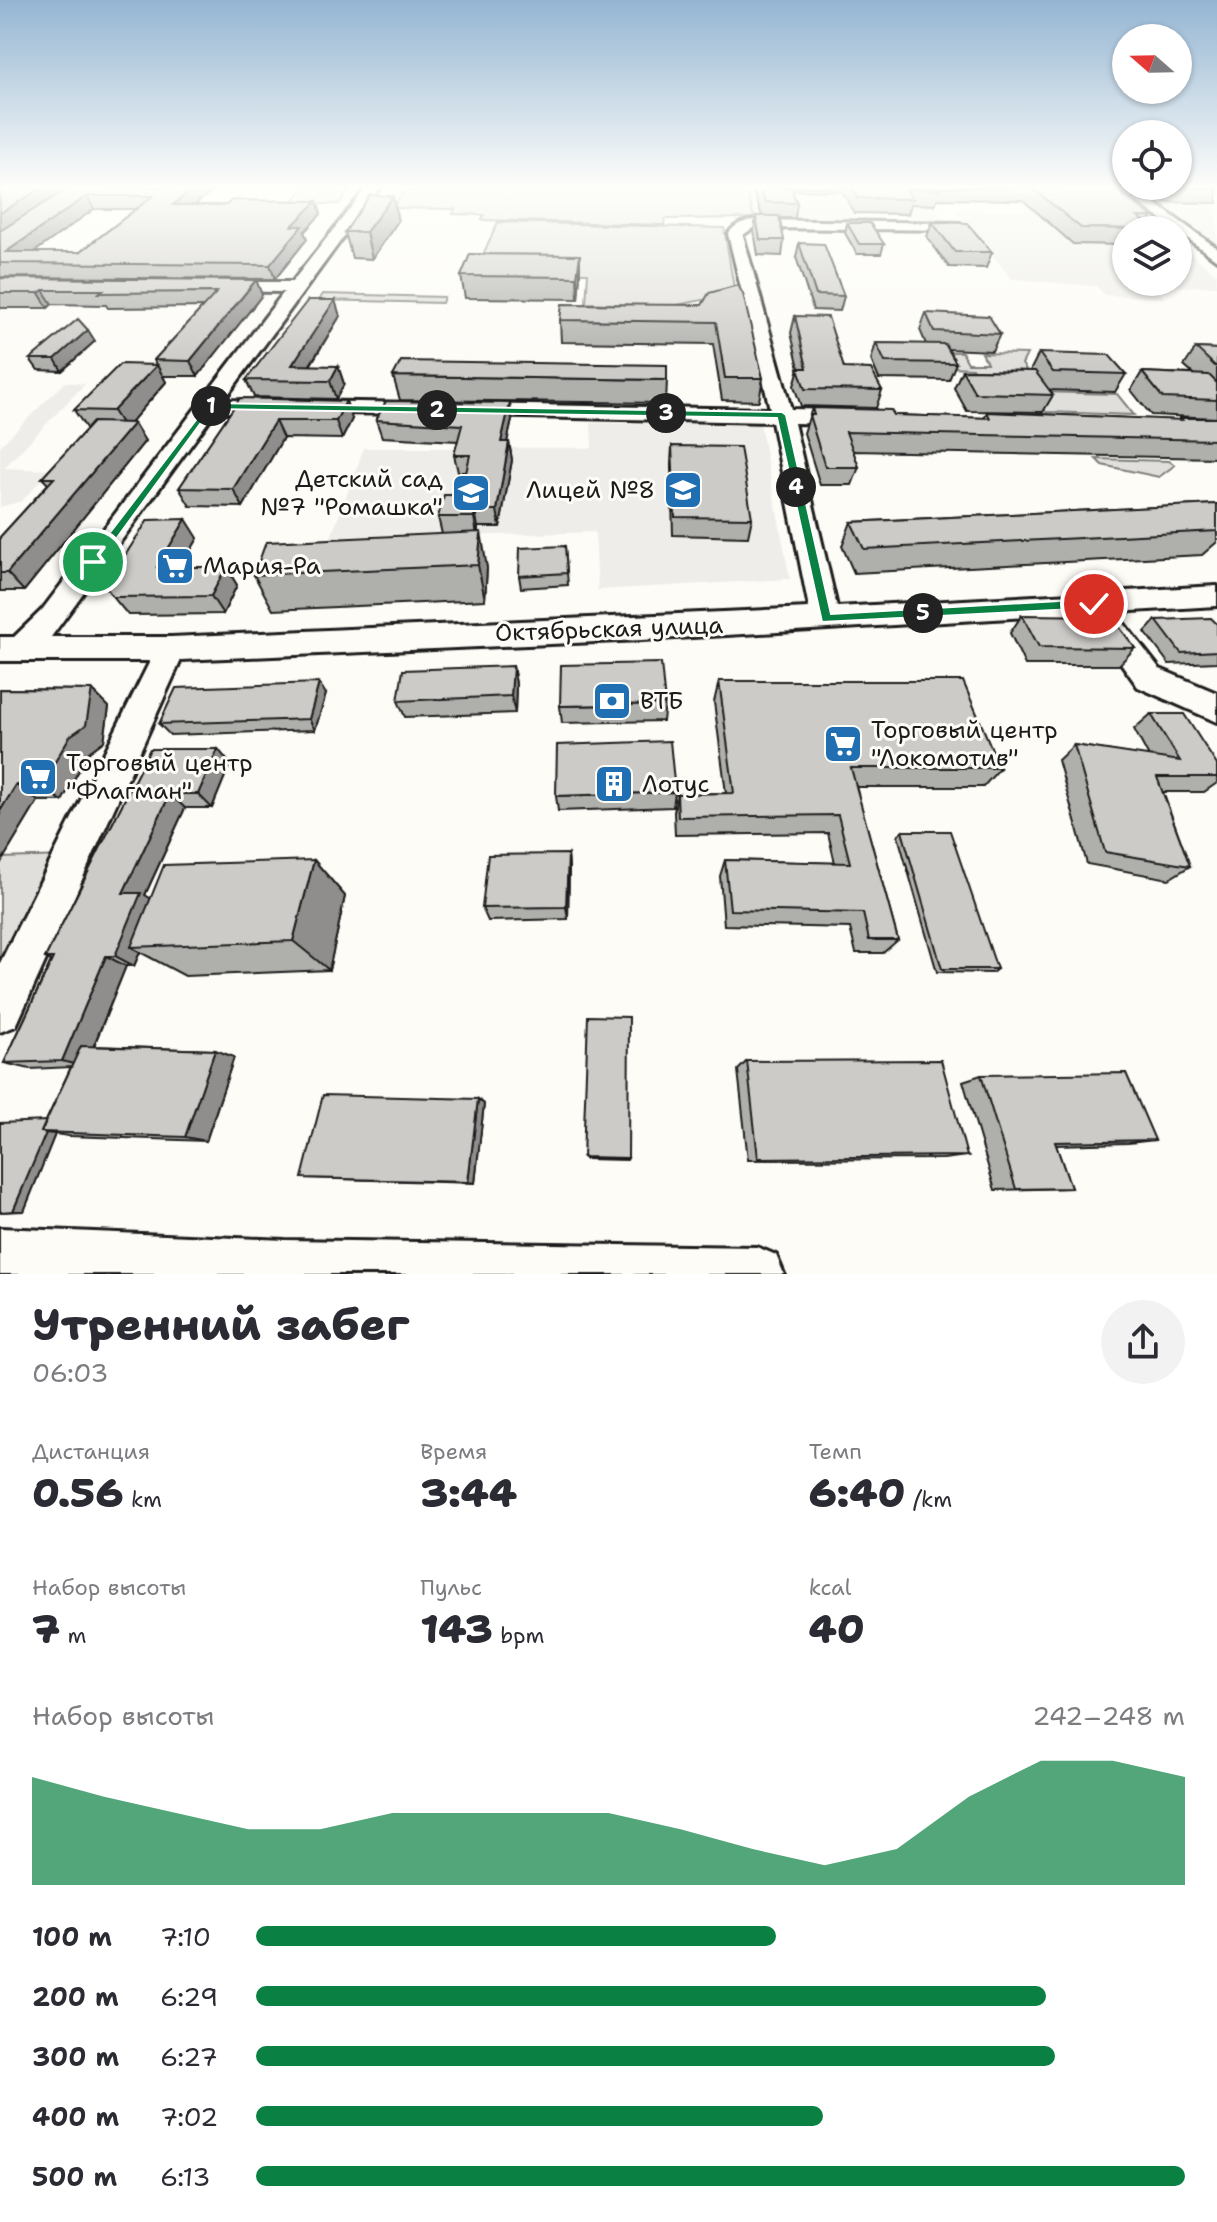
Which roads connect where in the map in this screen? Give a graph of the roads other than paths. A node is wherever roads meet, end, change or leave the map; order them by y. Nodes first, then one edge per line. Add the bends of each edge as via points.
1 (328, 246) edge
2 (738, 246) edge
3 (203, 286) edge
4 (296, 287) junction
5 (209, 406) junction
6 (782, 415) junction
7 (876, 418) edge
8 (1217, 596) edge
9 (1094, 604) junction
10 (826, 619) junction
11 (10, 649) edge
12 (171, 649) junction
13 (1217, 708) edge
14 (0, 1010) edge
15 (0, 1255) edge
16 (757, 1274) edge

1 - 4 street
2 - 6 street
3 - 4 street
4 - 5 street
5 - 6 street
5 - 11 street via 52,618
6 - 7 street
6 - 10 street
8 - 9 street, Октябрьская улица
9 - 10 street, Октябрьская улица
9 - 13 street via 1149,678
10 - 12 street, Октябрьская улица
11 - 12 street, Октябрьская улица
12 - 14 street
15 - 16 street via 285,1267

